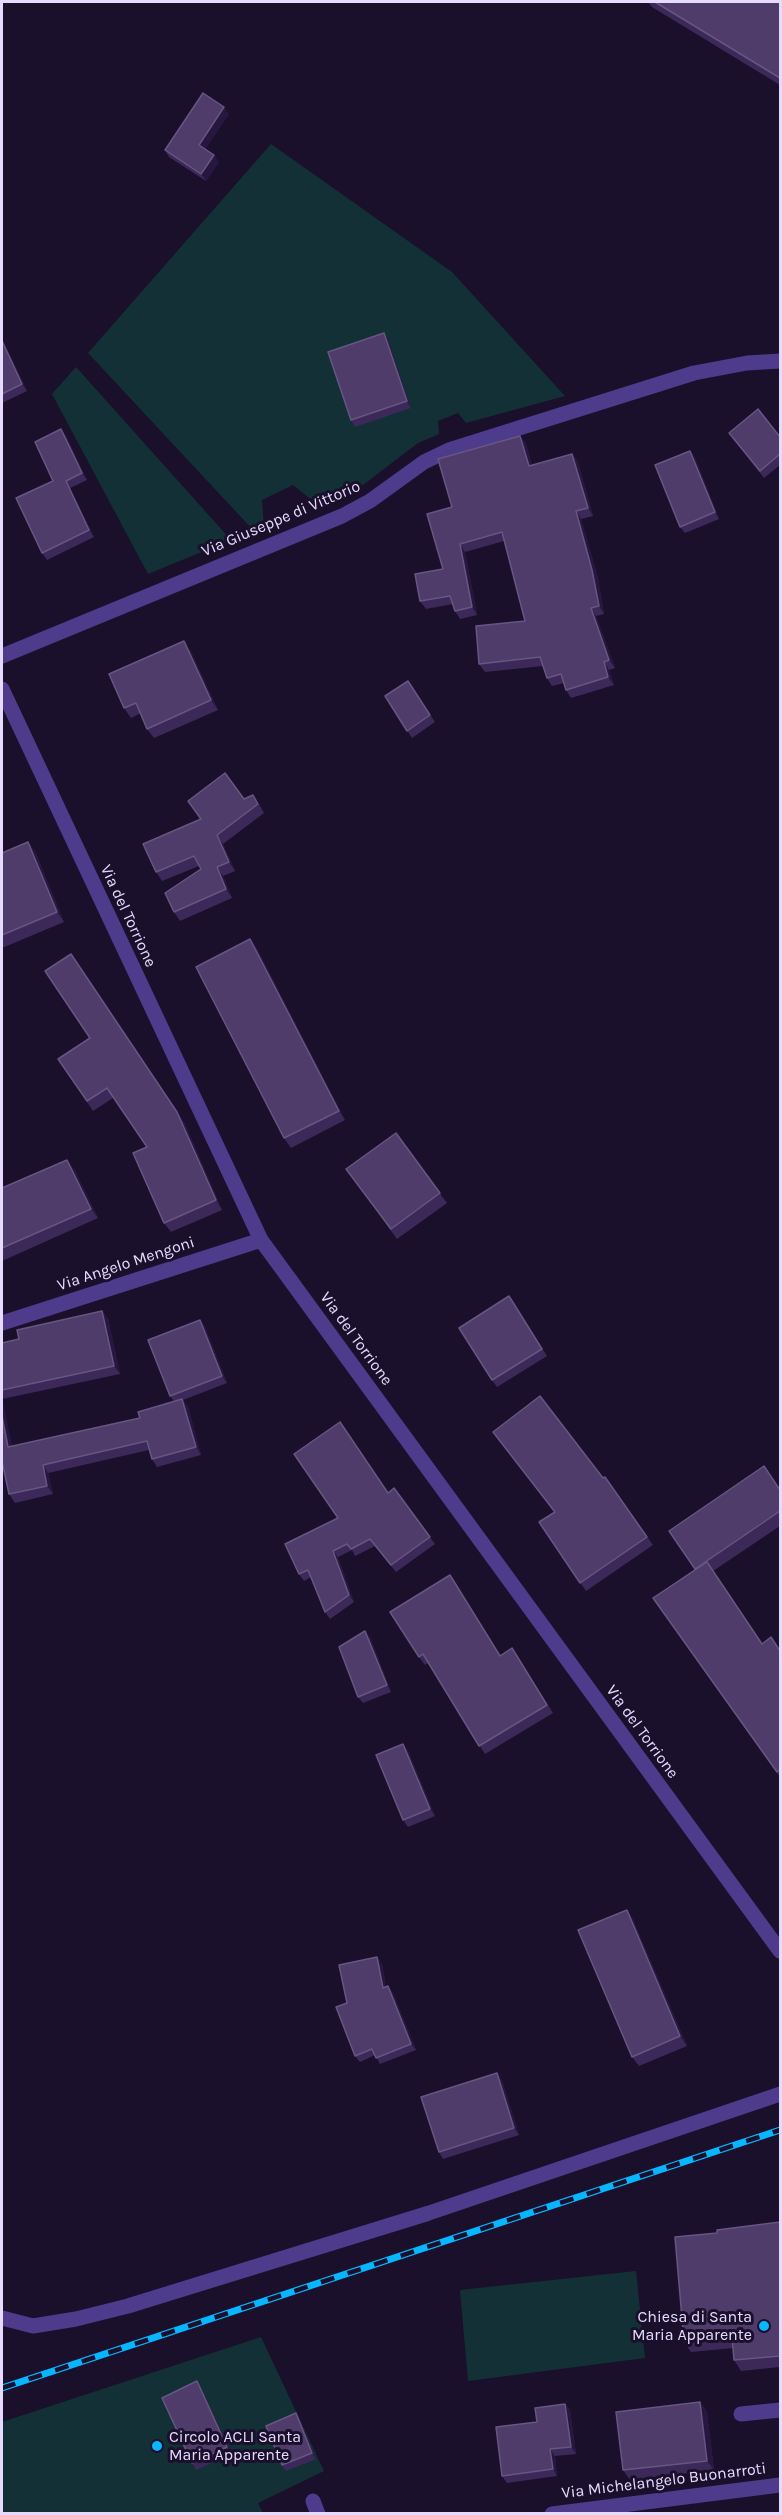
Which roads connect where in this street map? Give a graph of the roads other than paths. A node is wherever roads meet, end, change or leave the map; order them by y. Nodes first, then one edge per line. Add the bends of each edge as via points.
1 (780, 361) edge
2 (2, 656) edge
3 (2, 689) edge
4 (261, 1240) junction
5 (2, 1323) edge
6 (780, 1951) edge
7 (780, 2094) edge
8 (2, 2318) edge
9 (780, 2410) edge
10 (741, 2414) dead end
11 (780, 2485) edge
12 (552, 2514) edge

1 - 2 street, Via Giuseppe di Vittorio via 694,373 449,450 342,516
3 - 4 street, Via del Torrione
4 - 5 street, Via Angelo Mengoni
4 - 6 street, Via del Torrione
7 - 8 street via 426,2214 128,2306 33,2326
9 - 10 street
11 - 12 street, Via Michelangelo Buonarroti

